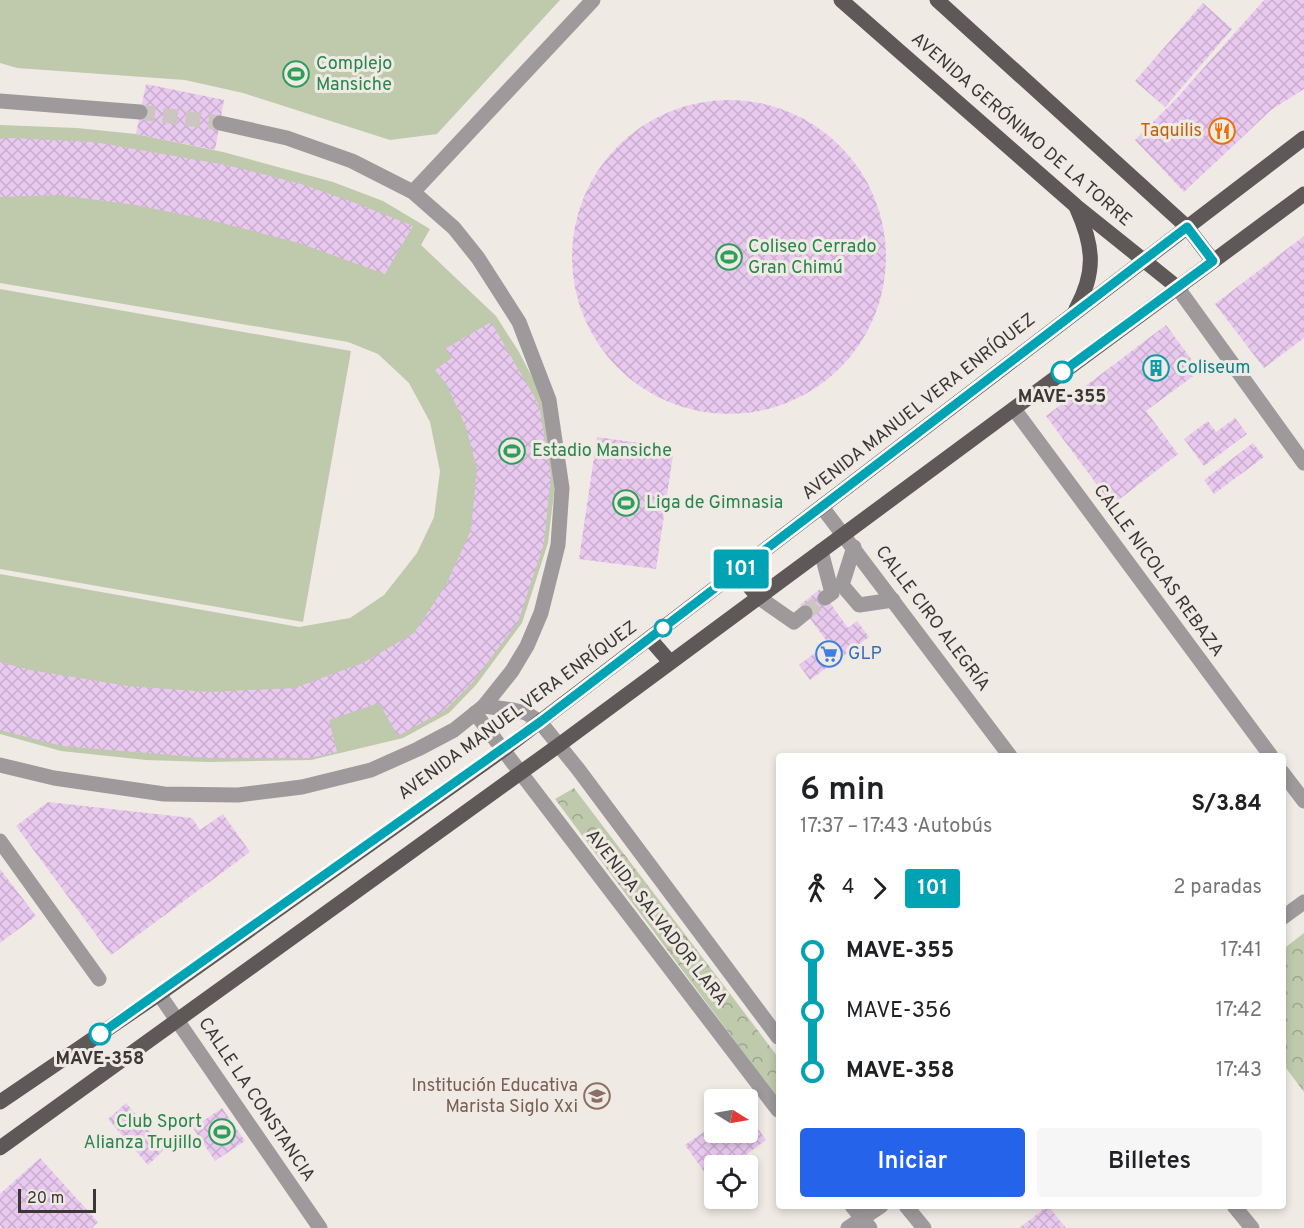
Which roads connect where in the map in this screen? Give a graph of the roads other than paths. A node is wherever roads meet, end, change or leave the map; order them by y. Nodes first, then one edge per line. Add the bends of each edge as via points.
1 (593, 0) edge
2 (841, 0) edge
3 (937, 0) edge
4 (1, 101) edge
5 (140, 112) tunnel mouth
6 (220, 123) tunnel mouth
7 (1304, 138) edge
8 (413, 192) junction
9 (1304, 194) edge
10 (1076, 207) junction
11 (1187, 227) junction
12 (1143, 260) junction
13 (1213, 261) junction
14 (1177, 287) junction
15 (1075, 312) junction
16 (1014, 409) junction
17 (1304, 463) edge
18 (822, 507) junction
19 (844, 533) junction
20 (854, 547) junction
21 (821, 550) junction
22 (737, 572) junction
23 (833, 592) junction
24 (758, 597) junction
25 (893, 600) junction
26 (805, 613) tunnel mouth
27 (650, 639) junction
28 (670, 662) junction
29 (479, 710) junction
30 (540, 722) junction
31 (559, 745) junction
32 (503, 750) junction
33 (1008, 753) edge
34 (1269, 753) edge
35 (0, 765) edge
36 (520, 773) junction
37 (1286, 777) edge
38 (1304, 801) edge
39 (0, 841) edge
40 (1304, 902) edge
41 (1286, 915) edge
42 (99, 979) dead end
43 (159, 994) junction
44 (177, 1020) junction
45 (776, 1034) edge
46 (0, 1102) edge
47 (776, 1107) edge
48 (0, 1148) edge
49 (854, 1209) edge
50 (878, 1209) edge
51 (908, 1209) edge
52 (1236, 1209) edge
53 (866, 1223) edge
54 (320, 1228) edge
55 (848, 1228) edge
56 (924, 1228) edge
57 (1251, 1228) edge

1 - 8 street
2 - 10 main road, AVENIDA GERÓNIMO DE LA TORRE
3 - 11 main road, AVENIDA GERÓNIMO DE LA TORRE
4 - 5 street
6 - 8 street via 287,138 352,161
7 - 11 main road, AVENIDA MANUEL VERA ENRÍQUEZ
8 - 29 street via 454,228 519,322 549,400 562,488 540,613 512,671
9 - 13 main road
10 - 12 main road, AVENIDA GERÓNIMO DE LA TORRE
10 - 15 main road via 1088,233 1091,262 1086,291
11 - 12 main road, AVENIDA MANUEL VERA ENRÍQUEZ
11 - 13 main road, AVENIDA GERÓNIMO DE LA TORRE
12 - 14 main road, AVENIDA GERÓNIMO DE LA TORRE
12 - 15 main road, AVENIDA MANUEL VERA ENRÍQUEZ
13 - 14 main road
14 - 16 main road
14 - 17 street
15 - 18 main road, AVENIDA MANUEL VERA ENRÍQUEZ
16 - 19 main road
16 - 34 street, CALLE NICOLAS REBAZA
18 - 19 street, CALLE CIRO ALEGRÍA
18 - 22 main road, AVENIDA MANUEL VERA ENRÍQUEZ
19 - 20 street, CALLE CIRO ALEGRÍA
19 - 21 main road
20 - 23 street
20 - 25 street, CALLE CIRO ALEGRÍA
21 - 23 street
21 - 24 main road
22 - 24 main road
22 - 27 main road, AVENIDA MANUEL VERA ENRÍQUEZ
23 - 25 street via 859,605
24 - 26 street via 794,622
24 - 28 main road
25 - 33 street, CALLE CIRO ALEGRÍA
27 - 28 main road
27 - 30 main road, AVENIDA MANUEL VERA ENRÍQUEZ
28 - 31 main road
29 - 30 street via 513,710
29 - 32 street, AVENIDA SALVADOR LARA
29 - 35 street via 454,730 371,770 302,787 238,795 164,794 54,778
30 - 31 street, AVENIDA SALVADOR LARA
30 - 32 main road, AVENIDA MANUEL VERA ENRÍQUEZ
31 - 36 main road
31 - 45 street, AVENIDA SALVADOR LARA
32 - 36 street, AVENIDA SALVADOR LARA
32 - 43 main road, AVENIDA MANUEL VERA ENRÍQUEZ
36 - 44 main road
36 - 47 street, AVENIDA SALVADOR LARA
37 - 38 street
39 - 42 street
40 - 41 street
43 - 44 street, CALLE LA CONSTANCIA
43 - 46 main road, AVENIDA MANUEL VERA ENRÍQUEZ
44 - 48 main road
44 - 54 street, CALLE LA CONSTANCIA
49 - 53 street
50 - 53 street
51 - 56 street
52 - 57 street
53 - 55 street

